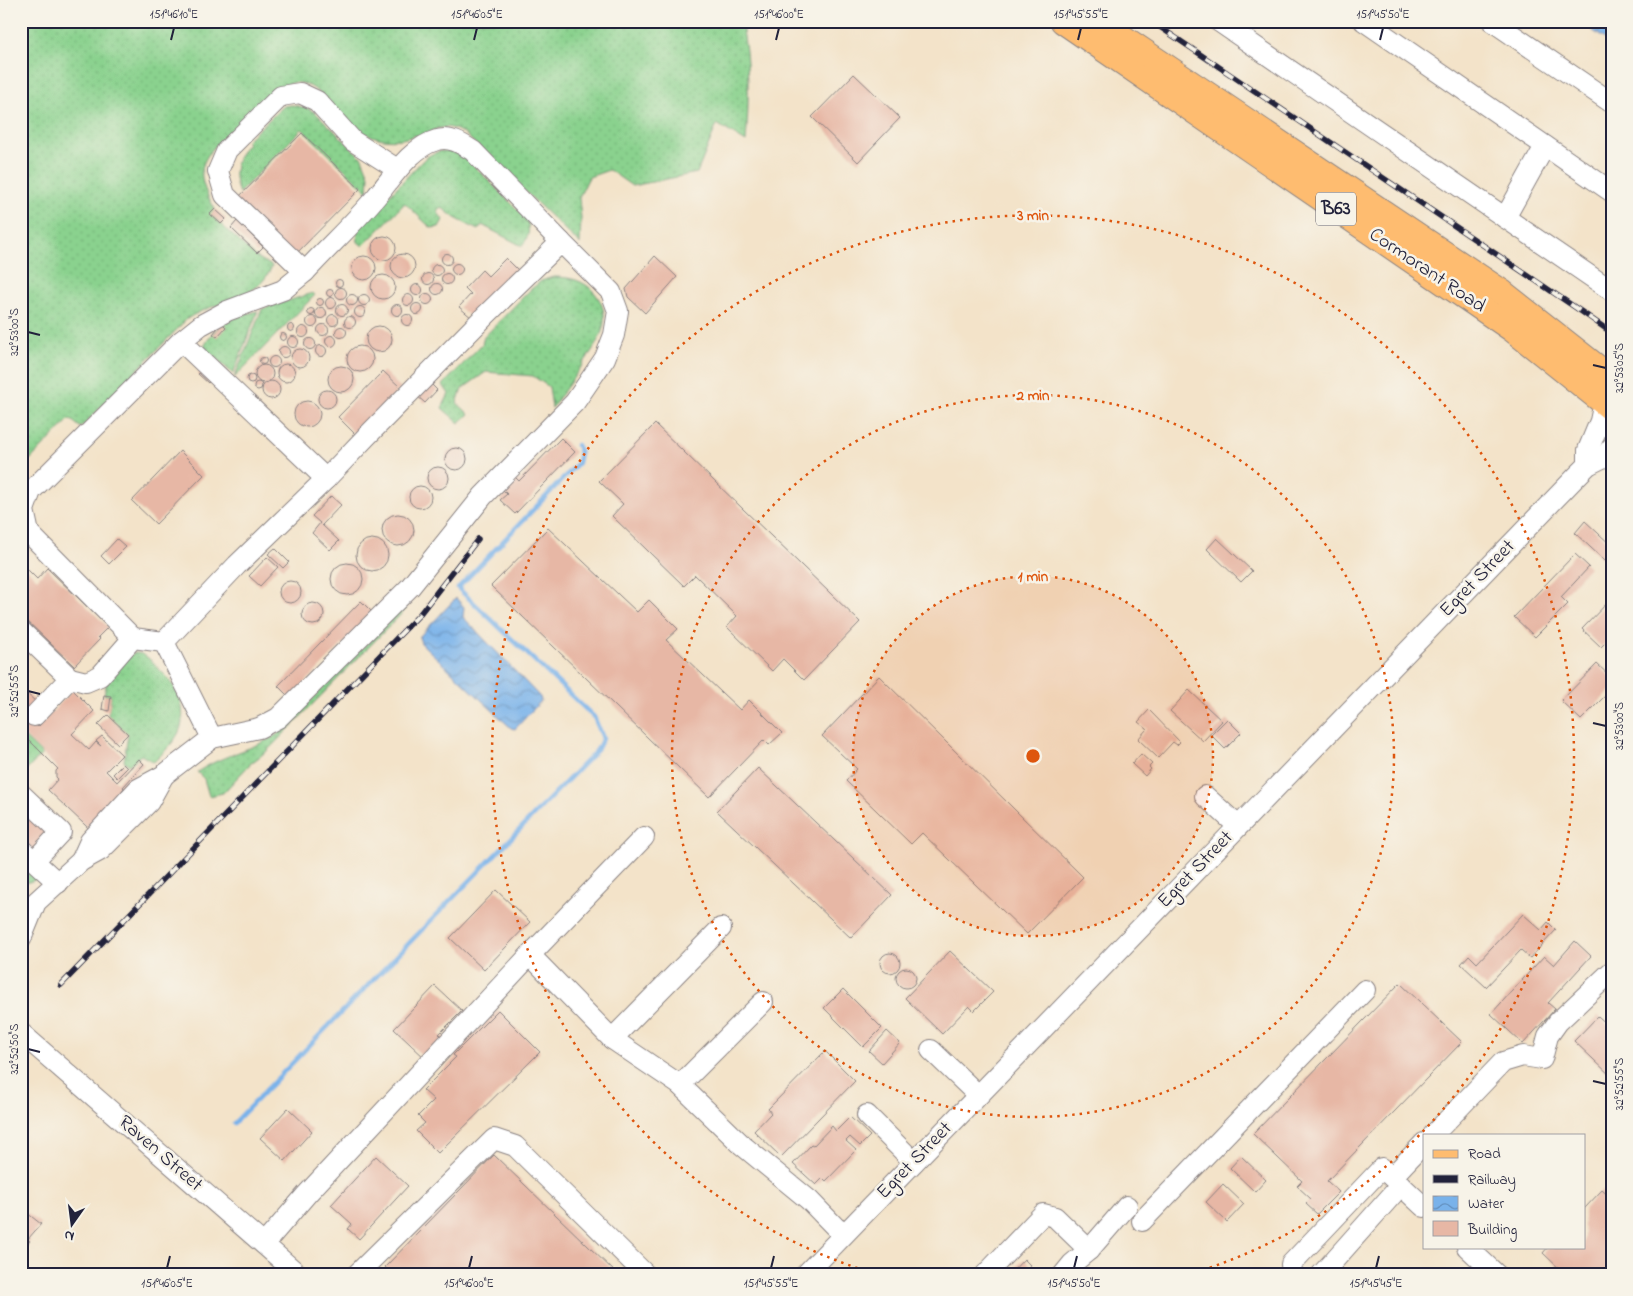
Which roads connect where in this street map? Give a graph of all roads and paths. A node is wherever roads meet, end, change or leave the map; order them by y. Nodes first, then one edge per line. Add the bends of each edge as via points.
1 (1063, 21) edge
2 (1098, 21) edge
3 (1218, 21) edge
4 (1364, 21) edge
5 (1492, 21) edge
6 (1612, 103) edge
7 (1545, 146) junction
8 (397, 169) junction
9 (1612, 192) edge
10 (1505, 218) junction
11 (561, 242) junction
12 (304, 272) junction
13 (1612, 291) edge
14 (181, 341) junction
15 (1612, 379) edge
16 (1608, 405) edge
17 (1612, 447) edge
18 (1588, 465) junction
19 (326, 479) junction
20 (21, 631) edge
21 (133, 638) junction
22 (164, 642) junction
23 (70, 678) junction
24 (34, 716) dead end
25 (212, 738) junction
26 (21, 794) edge
27 (1205, 796) dead end
28 (1238, 826) junction
29 (644, 838) dead end
30 (28, 855) edge
31 (58, 883) junction
32 (28, 900) edge
33 (721, 928) dead end
34 (21, 939) edge
35 (530, 955) junction
36 (1612, 971) edge
37 (1365, 990) dead end
38 (763, 1002) dead end
39 (21, 1033) edge
40 (612, 1039) junction
41 (931, 1050) dead end
42 (680, 1085) junction
43 (978, 1095) junction
44 (867, 1115) dead end
45 (1434, 1134) edge
46 (1423, 1145) edge
47 (914, 1162) junction
48 (1397, 1181) junction
49 (1127, 1206) dead end
50 (1423, 1206) edge
51 (1142, 1221) dead end
52 (844, 1235) junction
53 (264, 1244) junction
54 (1468, 1248) edge
55 (1089, 1250) junction
56 (299, 1275) edge
57 (356, 1275) edge
58 (646, 1275) edge
59 (805, 1275) edge
60 (985, 1275) edge
61 (1063, 1275) edge
62 (1292, 1275) edge
63 (1321, 1275) edge
64 (1497, 1275) edge

1 - 16 main road, Cormorant Road / B63 via 1512,328
2 - 15 main road, Cormorant Road / B63 via 1503,294
3 - 10 street
4 - 7 street
5 - 6 street
7 - 9 street
7 - 10 street
8 - 11 street via 438,140 456,141 473,151
8 - 12 street via 376,197
8 - 12 street via 353,141 317,101 300,93 281,96 227,150 218,171 225,195
10 - 13 street
11 - 19 street
11 - 25 street via 611,292 618,311 614,335 604,358 575,402 482,496 410,587 278,718 259,728
12 - 14 street via 282,290 227,311
14 - 19 street
14 - 21 street via 31,491 24,510 29,533
16 - 18 street via 1588,450
17 - 18 street, Egret Street
18 - 28 street, Egret Street
19 - 22 street via 237,565
20 - 23 street
21 - 22 street
21 - 23 street via 100,676 86,682
22 - 25 street
23 - 24 street
25 - 31 street via 164,775 138,789 90,841 81,861
26 - 30 street via 61,832
27 - 28 street
28 - 43 street, Egret Street
29 - 35 street
30 - 31 street
31 - 32 street
32 - 34 street
33 - 40 street
35 - 40 street
35 - 53 street
36 - 45 street via 1558,1022 1548,1036 1542,1059 1523,1056 1503,1062
37 - 51 street
38 - 42 street
39 - 53 street, Raven Street
40 - 42 street
41 - 43 street
42 - 52 street
43 - 47 street, Egret Street
44 - 47 street
46 - 48 street
47 - 52 street, Egret Street
48 - 50 street
48 - 62 street via 1382,1168 1291,1264
48 - 63 street
49 - 55 street
52 - 59 street, Egret Street
53 - 56 street, Raven Street
54 - 64 street
55 - 60 street via 1055,1217 1043,1214
55 - 61 street
57 - 58 street via 494,1140 515,1146

